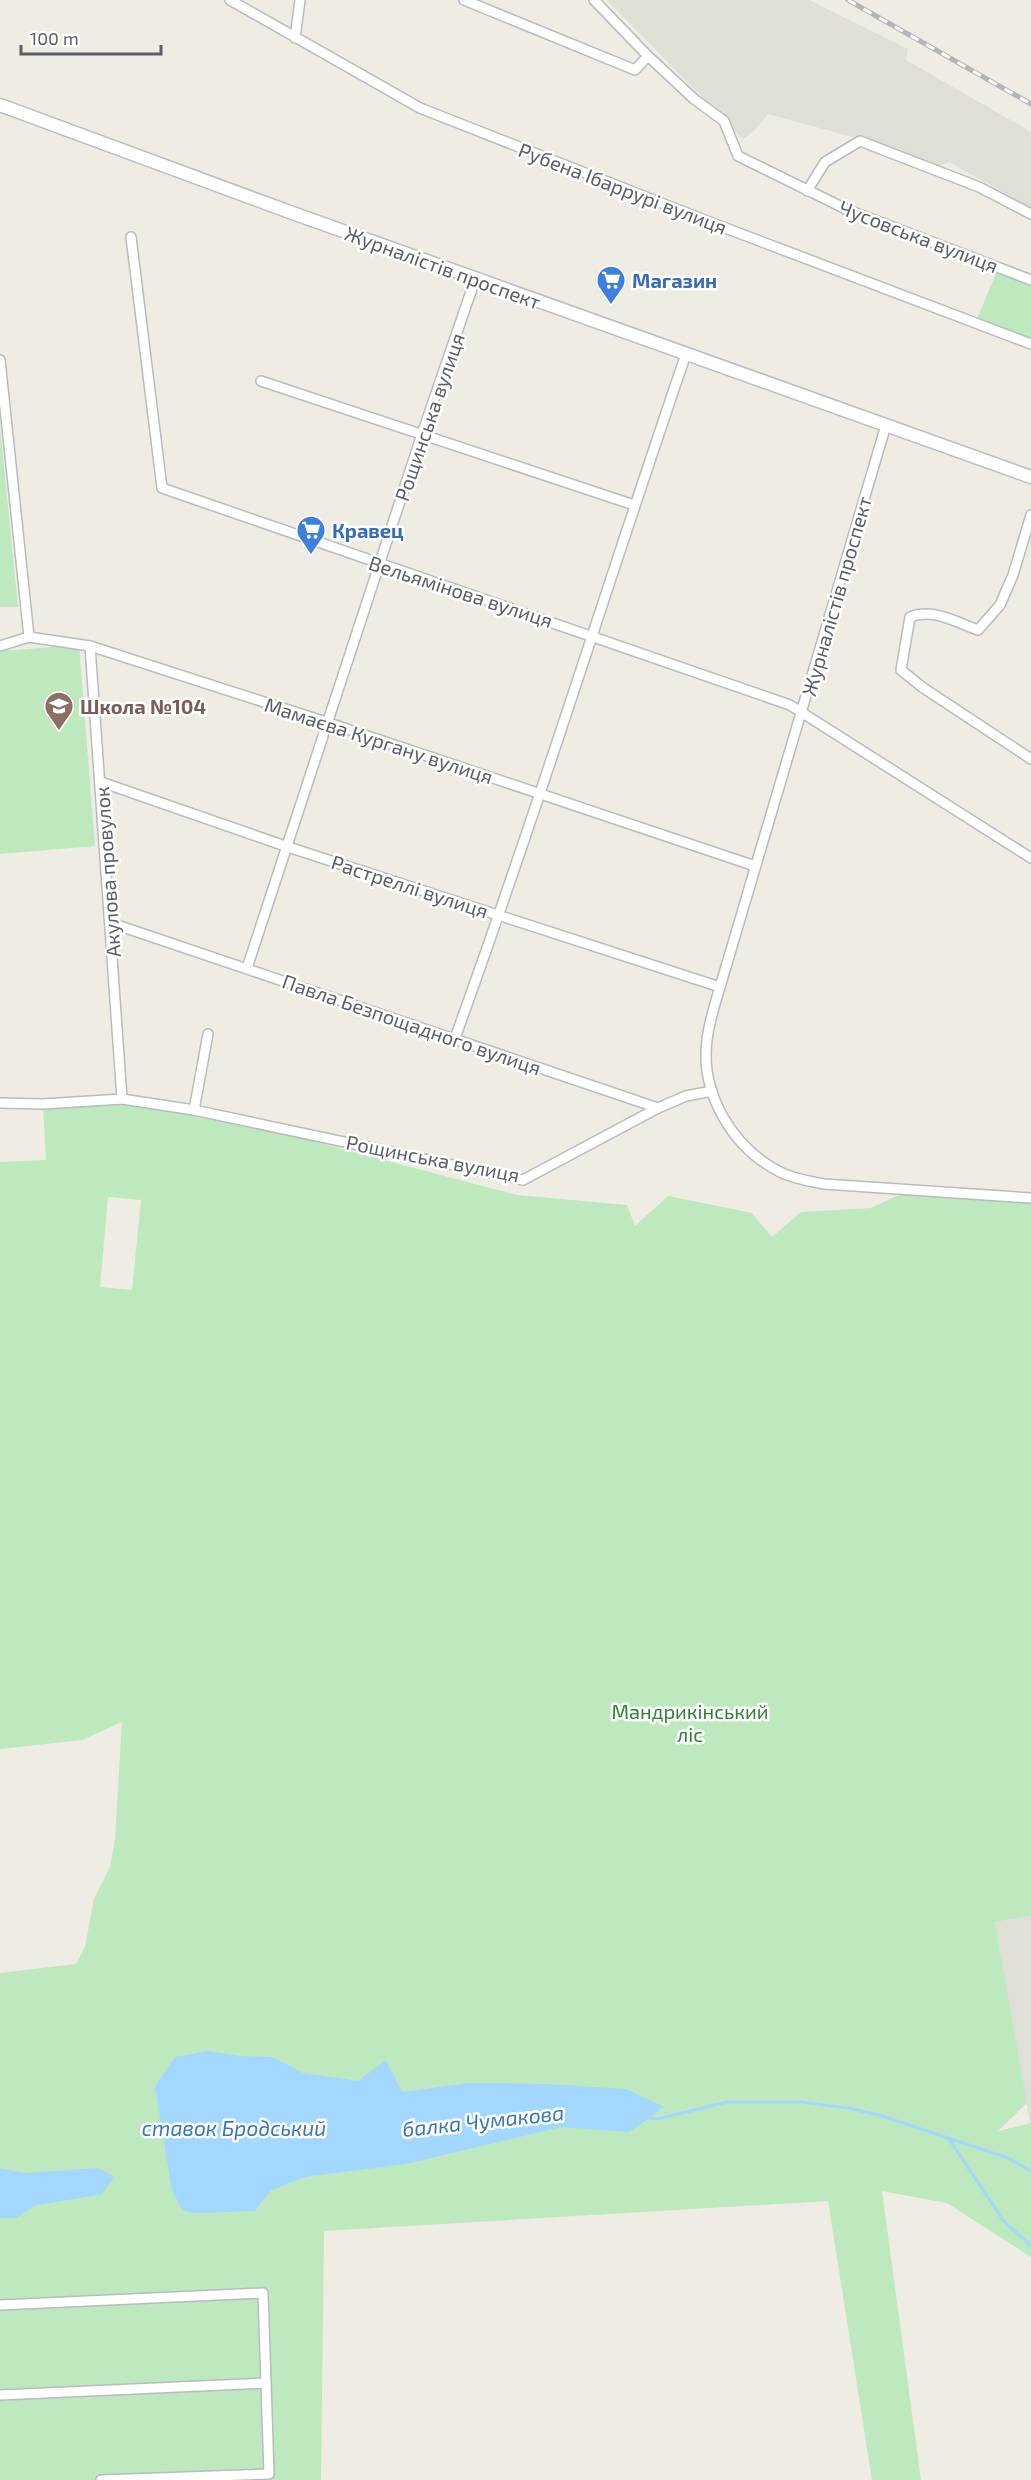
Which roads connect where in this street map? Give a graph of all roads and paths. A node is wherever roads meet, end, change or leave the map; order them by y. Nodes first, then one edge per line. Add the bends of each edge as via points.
1 (230, 0) edge
2 (300, 0) edge
3 (464, 0) edge
4 (594, 0) edge
5 (295, 38) junction
6 (648, 56) junction
7 (0, 105) edge
8 (807, 191) junction
9 (1031, 214) edge
10 (131, 237) dead end
11 (476, 278) junction
12 (1031, 280) edge
13 (1031, 344) edge
14 (686, 354) junction
15 (0, 360) edge
16 (261, 381) dead end
17 (886, 425) junction
18 (422, 434) junction
19 (1031, 477) edge
20 (634, 505) junction
21 (1031, 515) edge
22 (379, 565) junction
23 (591, 634) junction
24 (29, 637) junction
25 (0, 646) edge
26 (90, 646) junction
27 (802, 713) junction
28 (329, 723) junction
29 (1031, 759) edge
30 (101, 782) junction
31 (540, 794) junction
32 (288, 847) junction
33 (1031, 858) edge
34 (755, 866) junction
35 (500, 915) junction
36 (111, 923) junction
37 (247, 968) junction
38 (720, 987) junction
39 (208, 1034) dead end
40 (455, 1038) junction
41 (712, 1091) junction
42 (122, 1099) junction
43 (0, 1103) edge
44 (658, 1108) junction
45 (194, 1110) junction
46 (1031, 1198) edge
47 (0, 2305) edge
48 (266, 2383) junction
49 (0, 2395) edge
50 (101, 2480) edge

1 - 5 street, Рубена Ібаррурі вулиця
2 - 5 street
3 - 6 street via 635,70
4 - 6 street, Чусовська вулиця
5 - 13 street, Рубена Ібаррурі вулиця via 420,108
6 - 8 street, Чусовська вулиця via 724,121 738,156
7 - 11 main road, Журналістів проспект
8 - 9 street via 825,162 860,141 979,187
8 - 12 street, Чусовська вулиця
10 - 22 street, Вельямінова вулиця via 162,488
11 - 14 main road, Журналістів проспект
11 - 18 street, Рощинська вулиця
14 - 17 main road, Журналістів проспект
14 - 20 street
15 - 24 street
16 - 18 street
17 - 19 main road, Журналістів проспект
17 - 27 street, Журналістів проспект
18 - 20 street
18 - 22 street, Рощинська вулиця
20 - 23 street
21 - 29 street via 1000,604 978,630 933,613 910,617 901,670
22 - 23 street, Вельямінова вулиця
22 - 28 street, Рощинська вулиця
23 - 27 street, Вельямінова вулиця via 790,705
23 - 31 street
24 - 25 street, Мамаєва Кургану вулиця
24 - 26 street, Мамаєва Кургану вулиця
26 - 28 street, Мамаєва Кургану вулиця
26 - 30 street, Акулова провулок
27 - 33 street, Журналістів проспект
27 - 34 street
28 - 31 street, Мамаєва Кургану вулиця
28 - 32 street, Рощинська вулиця
30 - 32 street, Растреллі вулиця
30 - 36 street, Акулова провулок
31 - 34 street, Мамаєва Кургану вулиця
31 - 35 street
32 - 35 street, Растреллі вулиця
32 - 37 street, Рощинська вулиця
34 - 38 street
35 - 38 street, Растреллі вулиця
35 - 40 street
36 - 37 street, Павла Безпощадного вулиця
36 - 42 street, Акулова провулок
37 - 40 street, Павла Безпощадного вулиця
38 - 41 street via 706,1041
39 - 45 street
40 - 44 street, Павла Безпощадного вулиця
41 - 44 street via 686,1096
41 - 46 street via 729,1129 758,1159 781,1173 824,1184
42 - 43 street, Рощинська вулиця
42 - 45 street, Рощинська вулиця
44 - 45 street, Рощинська вулиця via 523,1180
47 - 48 street via 263,2293
48 - 49 street
48 - 50 street via 269,2474

